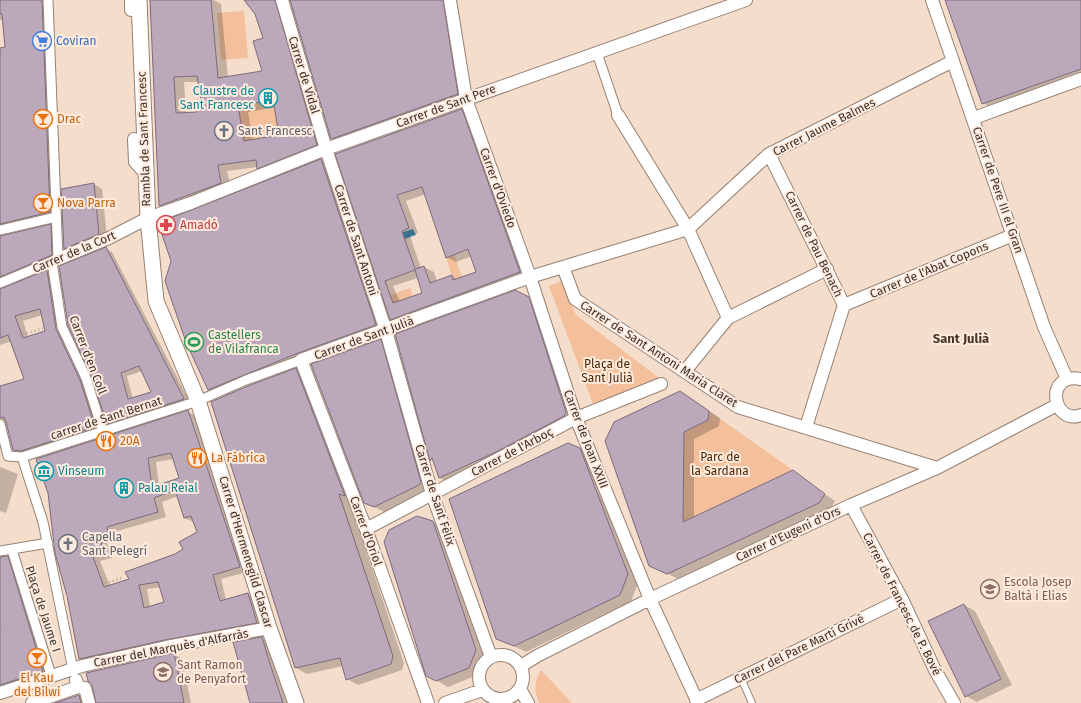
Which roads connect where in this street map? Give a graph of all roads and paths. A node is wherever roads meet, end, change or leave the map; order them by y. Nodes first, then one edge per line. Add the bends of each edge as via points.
1 (48, 0) edge
2 (282, 0) edge
3 (450, 0) edge
4 (932, 0) edge
5 (742, 1) edge
6 (134, 3) edge
7 (597, 53) junction
8 (953, 61) junction
9 (1081, 79) edge
10 (466, 99) junction
11 (618, 115) joint
12 (974, 118) junction
13 (134, 139) dead end
14 (326, 149) junction
15 (770, 154) junction
16 (146, 174) junction
17 (56, 217) junction
18 (148, 218) junction
19 (688, 229) junction
20 (0, 230) edge
21 (1013, 235) junction
22 (55, 261) junction
23 (563, 267) junction
24 (827, 269) junction
25 (530, 277) junction
26 (0, 283) edge
27 (844, 305) junction
28 (728, 318) junction
29 (45, 328) dead end
30 (386, 331) junction
31 (19, 335) dead end
32 (301, 360) junction
33 (685, 371) junction
34 (1067, 379) junction
35 (1081, 379) edge
36 (661, 384) dead end
37 (198, 401) junction
38 (1057, 406) junction
39 (576, 418) junction
40 (1080, 418) edge
41 (0, 424) edge
42 (806, 427) junction
43 (103, 432) junction
44 (22, 457) junction
45 (937, 468) junction
46 (432, 494) junction
47 (851, 505) junction
48 (366, 529) junction
49 (108, 538) dead end
50 (48, 543) junction
51 (12, 550) junction
52 (0, 551) edge
53 (51, 556) junction
54 (124, 577) dead end
55 (59, 599) junction
56 (650, 599) junction
57 (902, 599) junction
58 (34, 619) junction
59 (269, 628) junction
60 (4, 630) dead end
61 (491, 657) junction
62 (521, 666) junction
63 (73, 670) junction
64 (52, 675) junction
65 (741, 678) junction
66 (78, 687) junction
67 (520, 689) junction
68 (482, 690) junction
69 (0, 693) edge
70 (697, 701) edge
71 (32, 703) edge
72 (89, 703) edge
73 (296, 703) edge
74 (428, 703) edge
75 (445, 703) edge
76 (528, 703) edge
77 (752, 703) edge
78 (954, 703) edge

1 - 17 street
2 - 14 street, Carrer de Vidal
3 - 10 street, Carrer d'Oviedo
4 - 8 street, Carrer de Pere III el Gran
5 - 7 street, Carrer de Sant Pere
6 - 16 street, Rambla de Sant Francesc
7 - 10 street, Carrer de Sant Pere
7 - 11 street
8 - 12 street, Carrer de Pere III el Gran
8 - 15 street, Carrer Jaume Balmes
9 - 12 street
10 - 14 street, Carrer de Sant Pere
10 - 25 street, Carrer d'Oviedo
11 - 19 street
12 - 21 street, Carrer de Pere III el Gran
13 - 16 street via 135,162
14 - 18 street, Carrer de Sant Pere
14 - 30 street, Carrer de Sant Antoni
15 - 19 street, Carrer Jaume Balmes
15 - 24 street, Carrer de Pau Benach
16 - 18 street, Rambla de Sant Francesc
17 - 20 street
17 - 22 street
18 - 22 street, Carrer de la Cort
18 - 37 street, Rambla de Sant Francesc via 156,302
19 - 23 street, Carrer Jaume Balmes
19 - 28 street
21 - 27 street, Carrer de l'Abat Copons
21 - 34 street, Carrer de Pere III el Gran via 1044,327
22 - 26 street, Carrer de la Cort
22 - 43 street, Carrer d'en Coll via 62,327 86,378
23 - 25 street, Carrer Jaume Balmes
23 - 33 street, Carrer de Sant Antoni Maria Claret via 575,299
24 - 27 street, Carrer de Pau Benach
24 - 28 street
25 - 30 street, Carrer de Sant Julià
25 - 39 street, Carrer de Joan XXIII
27 - 42 street, Carrer de Pau Benach
28 - 33 street
29 - 31 path
30 - 32 street, Carrer de Sant Julià
30 - 46 street, Carrer de Sant Fèlix
32 - 37 street, Carrer de Sant Julià
32 - 48 street, Carrer d'Oriol
33 - 42 street, Carrer de Sant Antoni Maria Claret via 738,407
34 - 35 street
34 - 38 street via 1057,389
36 - 39 street, Carrer de l'Arboç
37 - 43 street, carrer de Sant Bernat
37 - 59 street, Carrer d'Hermenegild Clascar
38 - 40 street via 1070,416
38 - 45 street, Carrer d'Eugeni d'Ors
39 - 46 street, Carrer de l'Arboç
39 - 56 street, Carrer de Joan XXIII
41 - 44 street via 8,456
42 - 45 street, Carrer de Sant Antoni Maria Claret
43 - 44 street, carrer de Sant Bernat
44 - 50 street, Plaça de Jaume I
45 - 47 street, Carrer d'Eugeni d'Ors
46 - 48 street, Carrer de l'Arboç
46 - 61 street, Carrer de Sant Fèlix
47 - 56 street, Carrer d'Eugeni d'Ors
47 - 57 street, Carrer de Francesc de P. Bové
48 - 74 street, Carrer d'Oriol
49 - 53 path
50 - 51 street
50 - 53 street, Plaça de Jaume I
51 - 52 street
51 - 58 street, Plaça de Jaume I
53 - 55 street, Plaça de Jaume I
54 - 55 path
55 - 63 street, Plaça de Jaume I
56 - 62 street, Carrer d'Eugeni d'Ors
56 - 70 street, Carrer de Joan XXIII
57 - 65 street, Carrer del Pare Martí Grivé
57 - 78 street, Carrer de Francesc de P. Bové via 935,670
58 - 60 path
58 - 64 street, Plaça de Jaume I
59 - 63 street, Carrer del Marquès d'Alfarràs via 166,647
59 - 73 street, Carrer d'Hermenegild Clascar
61 - 62 street via 505,655
61 - 68 street via 480,668 478,675
62 - 67 street via 523,678
63 - 64 street, Carrer del Marquès d'Alfarràs
63 - 66 street
64 - 69 street, Carrer del Marquès d'Alfarràs
65 - 70 street, Carrer del Pare Martí Grivé
65 - 77 lane
66 - 71 street
66 - 72 street via 84,688
67 - 68 street via 513,697 503,700 493,698
67 - 76 street
68 - 75 street

